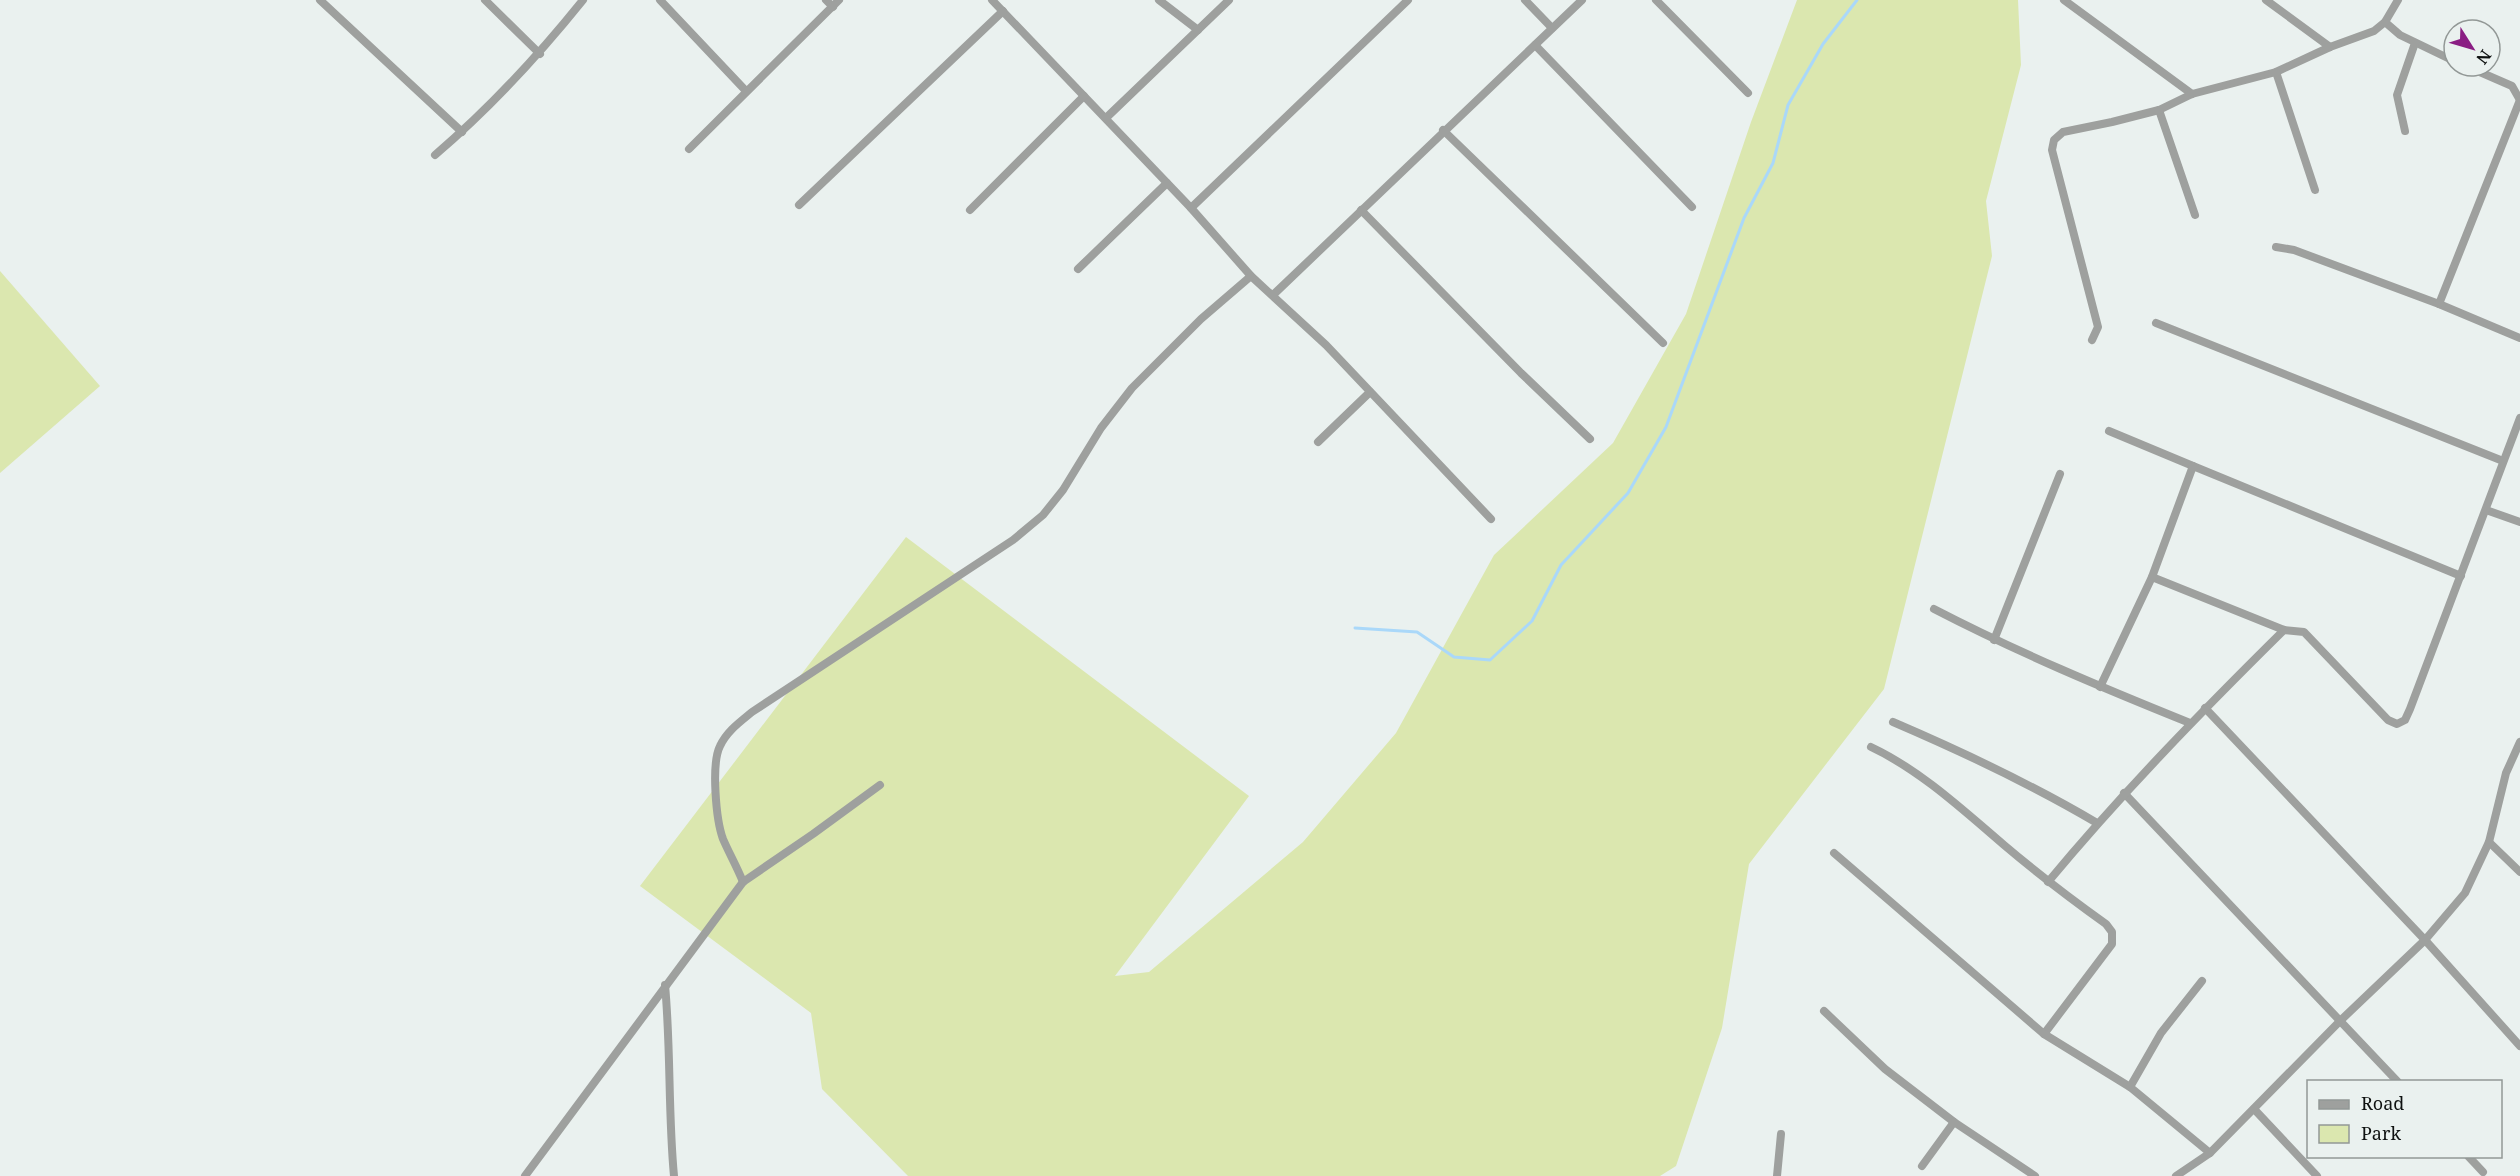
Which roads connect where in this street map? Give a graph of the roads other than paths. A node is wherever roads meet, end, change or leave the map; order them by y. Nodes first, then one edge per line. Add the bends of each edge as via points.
1 (320, 0) edge
2 (485, 0) edge
3 (583, 0) edge
4 (660, 0) edge
5 (992, 0) edge
6 (1159, 0) edge
7 (1229, 0) edge
8 (1408, 0) edge
9 (1525, 0) edge
10 (1582, 0) edge
11 (1656, 0) edge
12 (2064, 0) edge
13 (2266, 0) edge
14 (2398, 0) edge
15 (833, 2) edge
16 (1003, 11) junction
17 (2385, 22) junction
18 (1552, 28) junction
19 (1198, 30) junction
20 (2415, 43) junction
21 (1534, 45) junction
22 (2330, 46) junction
23 (540, 54) junction
24 (2442, 55) edge
25 (2276, 72) junction
26 (2494, 78) edge
27 (746, 92) junction
28 (1748, 93) dead end
29 (2192, 94) junction
30 (1084, 96) junction
31 (2520, 100) edge
32 (2159, 110) junction
33 (1106, 118) junction
34 (1443, 130) junction
35 (2405, 131) dead end
36 (462, 132) junction
37 (689, 149) dead end
38 (435, 155) dead end
39 (1167, 183) junction
40 (2315, 190) dead end
41 (799, 205) dead end
42 (1692, 207) dead end
43 (1191, 208) junction
44 (970, 210) dead end
45 (1360, 210) junction
46 (2195, 215) dead end
47 (2276, 247) dead end
48 (1078, 269) dead end
49 (1251, 276) junction
50 (1273, 295) junction
51 (2439, 304) junction
52 (2156, 323) dead end
53 (2520, 338) edge
54 (2092, 340) dead end
55 (1664, 343) dead end
56 (1370, 392) junction
57 (2520, 418) edge
58 (2109, 431) dead end
59 (1590, 439) dead end
60 (1318, 442) dead end
61 (2503, 461) junction
62 (2193, 466) junction
63 (2060, 474) dead end
64 (2486, 510) junction
65 (1491, 519) dead end
66 (2520, 522) edge
67 (2461, 576) junction
68 (2152, 577) junction
69 (1934, 609) dead end
70 (2284, 630) junction
71 (1994, 640) junction
72 (2100, 687) junction
73 (2205, 708) junction
74 (1893, 722) dead end
75 (2190, 723) junction
76 (2520, 742) edge
77 (1871, 747) dead end
78 (880, 786) dead end
79 (2124, 793) junction
80 (2097, 823) junction
81 (2489, 842) junction
82 (1834, 853) dead end
83 (2520, 872) edge
84 (743, 882) junction
85 (2048, 882) junction
86 (2425, 940) junction
87 (2202, 981) dead end
88 (665, 985) junction
89 (1824, 1011) dead end
90 (2340, 1021) junction
91 (2044, 1034) junction
92 (2520, 1046) edge
93 (2396, 1080) edge
94 (2130, 1087) junction
95 (2254, 1108) junction
96 (1954, 1122) junction
97 (1781, 1134) dead end
98 (2210, 1153) junction
99 (2470, 1158) edge
100 (1922, 1166) dead end
101 (2483, 1172) dead end
102 (525, 1176) edge
103 (674, 1176) edge
104 (1777, 1176) edge
105 (2035, 1176) edge
106 (2176, 1176) edge
107 (2317, 1176) edge

1 - 36 street
2 - 23 street
3 - 23 street
4 - 27 street
5 - 16 street
6 - 19 street
7 - 19 street
8 - 43 street
9 - 18 street
10 - 18 street
11 - 28 street
12 - 29 street
13 - 22 street
14 - 17 street
15 - 27 street
16 - 30 street
16 - 41 street
17 - 20 street
17 - 22 street via 2374,32
18 - 21 street
19 - 33 street
20 - 24 street
20 - 35 street via 2397,95
21 - 34 street
21 - 42 street
22 - 25 street
23 - 36 street
25 - 29 street
25 - 40 street
26 - 31 street via 2512,86
27 - 37 street
29 - 32 street
30 - 33 street
30 - 44 street
31 - 51 street
32 - 46 street
32 - 54 street via 2063,132 2054,140 2052,150 2098,327
33 - 39 street
34 - 45 street
34 - 55 street
36 - 38 street
39 - 43 street
39 - 48 street
43 - 49 street
45 - 50 street
45 - 59 street
47 - 51 street via 2294,250
49 - 50 street
49 - 84 street via 1132,388 1101,428 1064,490 1042,515 1013,540 729,731 719,747 716,764 717,806 722,837
50 - 56 street
51 - 53 street
52 - 61 street
56 - 60 street
56 - 65 street
57 - 61 street
58 - 62 street
61 - 64 street
62 - 67 street
62 - 68 street
63 - 71 street
64 - 66 street
64 - 67 street
67 - 70 street via 2410,709 2397,724 2388,720 2304,632
68 - 70 street
68 - 72 street
69 - 71 street
70 - 73 street
71 - 72 street
72 - 75 street
73 - 75 street
73 - 86 street
74 - 80 street via 2040,789
75 - 79 street
76 - 81 street via 2505,773
77 - 85 street via 1895,758
78 - 84 street
79 - 80 street
79 - 90 street
80 - 85 street
81 - 83 street
81 - 86 street via 2465,892
82 - 91 street
84 - 88 street
85 - 91 street via 2106,924 2112,932 2112,944
86 - 90 street
86 - 92 street
87 - 94 street via 2161,1033
88 - 102 street
88 - 103 street
89 - 96 street via 1885,1069
90 - 93 street
90 - 95 street
91 - 94 street
94 - 98 street
95 - 98 street
95 - 107 street
96 - 100 street
96 - 105 street
97 - 104 street
98 - 106 street
99 - 101 street

